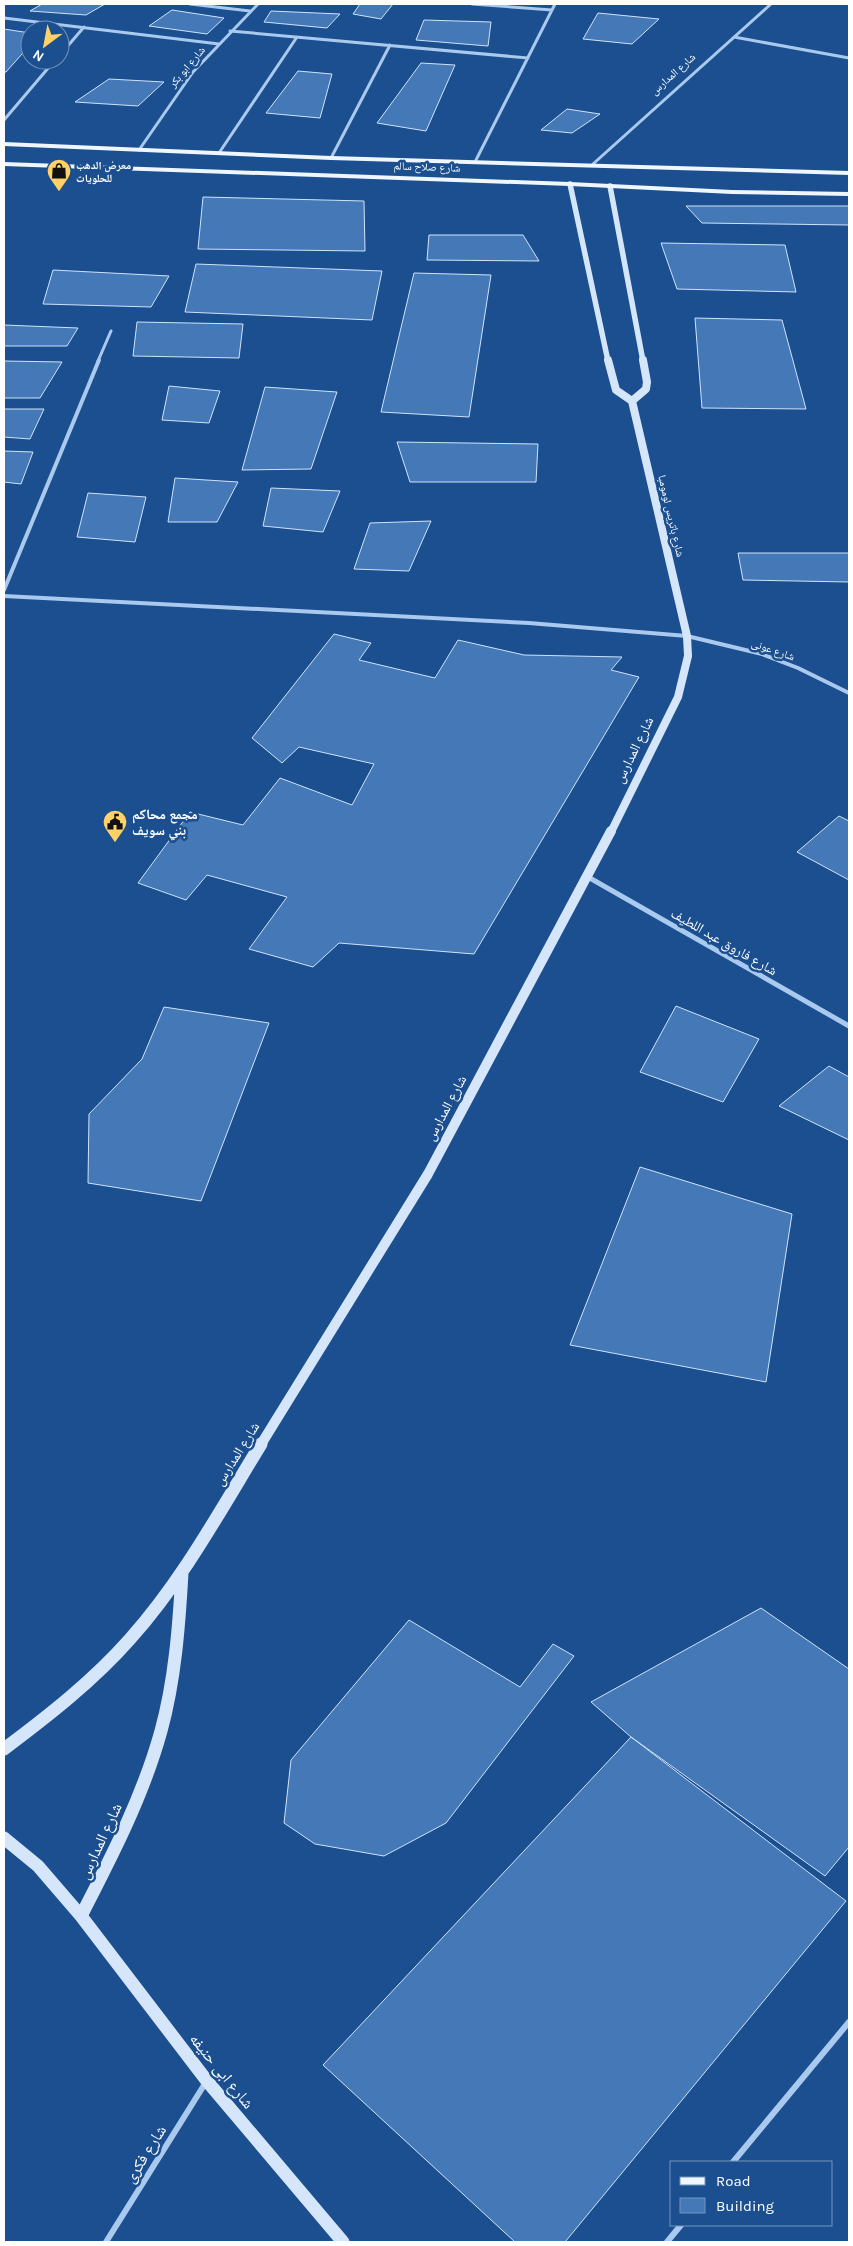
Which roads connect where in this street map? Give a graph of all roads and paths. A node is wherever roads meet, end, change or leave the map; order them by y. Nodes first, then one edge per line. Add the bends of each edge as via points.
1 (190, 4) edge
2 (258, 4) edge
3 (472, 4) edge
4 (555, 4) edge
5 (771, 4) edge
6 (552, 10) junction
7 (250, 11) junction
8 (4, 18) edge
9 (84, 27) junction
10 (230, 31) junction
11 (297, 37) junction
12 (734, 37) junction
13 (70, 43) edge
14 (219, 44) junction
15 (390, 45) junction
16 (528, 58) junction
17 (849, 58) edge
18 (46, 70) edge
19 (4, 120) edge
20 (4, 144) edge
21 (139, 150) junction
22 (219, 153) junction
23 (331, 158) junction
24 (476, 160) junction
25 (4, 164) edge
26 (593, 164) junction
27 (849, 172) edge
28 (570, 184) junction
29 (610, 186) junction
30 (849, 194) edge
31 (111, 331) dead end
32 (632, 401) junction
33 (4, 590) edge
34 (4, 596) edge
35 (687, 636) junction
36 (849, 693) edge
37 (588, 877) junction
38 (849, 1026) edge
39 (182, 1572) junction
40 (4, 1749) edge
41 (4, 1838) edge
42 (81, 1916) junction
43 (849, 2022) edge
44 (207, 2081) junction
45 (734, 2161) edge
46 (681, 2226) edge
47 (106, 2242) edge
48 (343, 2242) edge
49 (667, 2242) edge

1 - 7 street
2 - 7 street, شارع ابو بكر
3 - 6 street
4 - 6 street
5 - 12 street, شارع المدارس
6 - 16 street
7 - 10 street, شارع ابو بكر
8 - 9 street
9 - 13 street
9 - 14 street
10 - 11 street
10 - 14 street, شارع ابو بكر
11 - 15 street
11 - 22 street
12 - 17 street
12 - 26 street, شارع المدارس
14 - 21 street, شارع ابو بكر via 177,92
15 - 16 street
15 - 23 street
16 - 24 street
18 - 19 street
20 - 21 main road, شارع صلاح سالم
21 - 22 main road, شارع صلاح سالم
22 - 23 main road, شارع صلاح سالم
23 - 24 main road, شارع صلاح سالم
24 - 26 main road, شارع صلاح سالم
25 - 28 main road, شارع صلاح سالم
26 - 27 main road, شارع صلاح سالم
28 - 29 main road, شارع صلاح سالم
28 - 32 street via 612,383 616,390
29 - 30 main road, شارع صلاح سالم
29 - 32 street via 647,382 646,389
31 - 33 street
32 - 35 street, شارع باتريس لومومبا
34 - 35 street, شارع عونى via 528,623
35 - 36 street, شارع عونى via 762,654
35 - 37 street, شارع المدارس via 688,656 678,697
37 - 38 street, شارع فاروق عبد اللطيف
37 - 39 street, شارع المدارس via 428,1174
39 - 40 street, شارع المدارس via 145,1622 101,1669
39 - 42 street, شارع المدارس via 179,1636 168,1704 148,1773 118,1844
41 - 42 street, شارع ابى حنيفه via 38,1866
42 - 44 street, شارع ابى حنيفه
43 - 45 street
44 - 47 street, شارع فكرى
44 - 48 street, شارع ابى حنيفه
46 - 49 street

